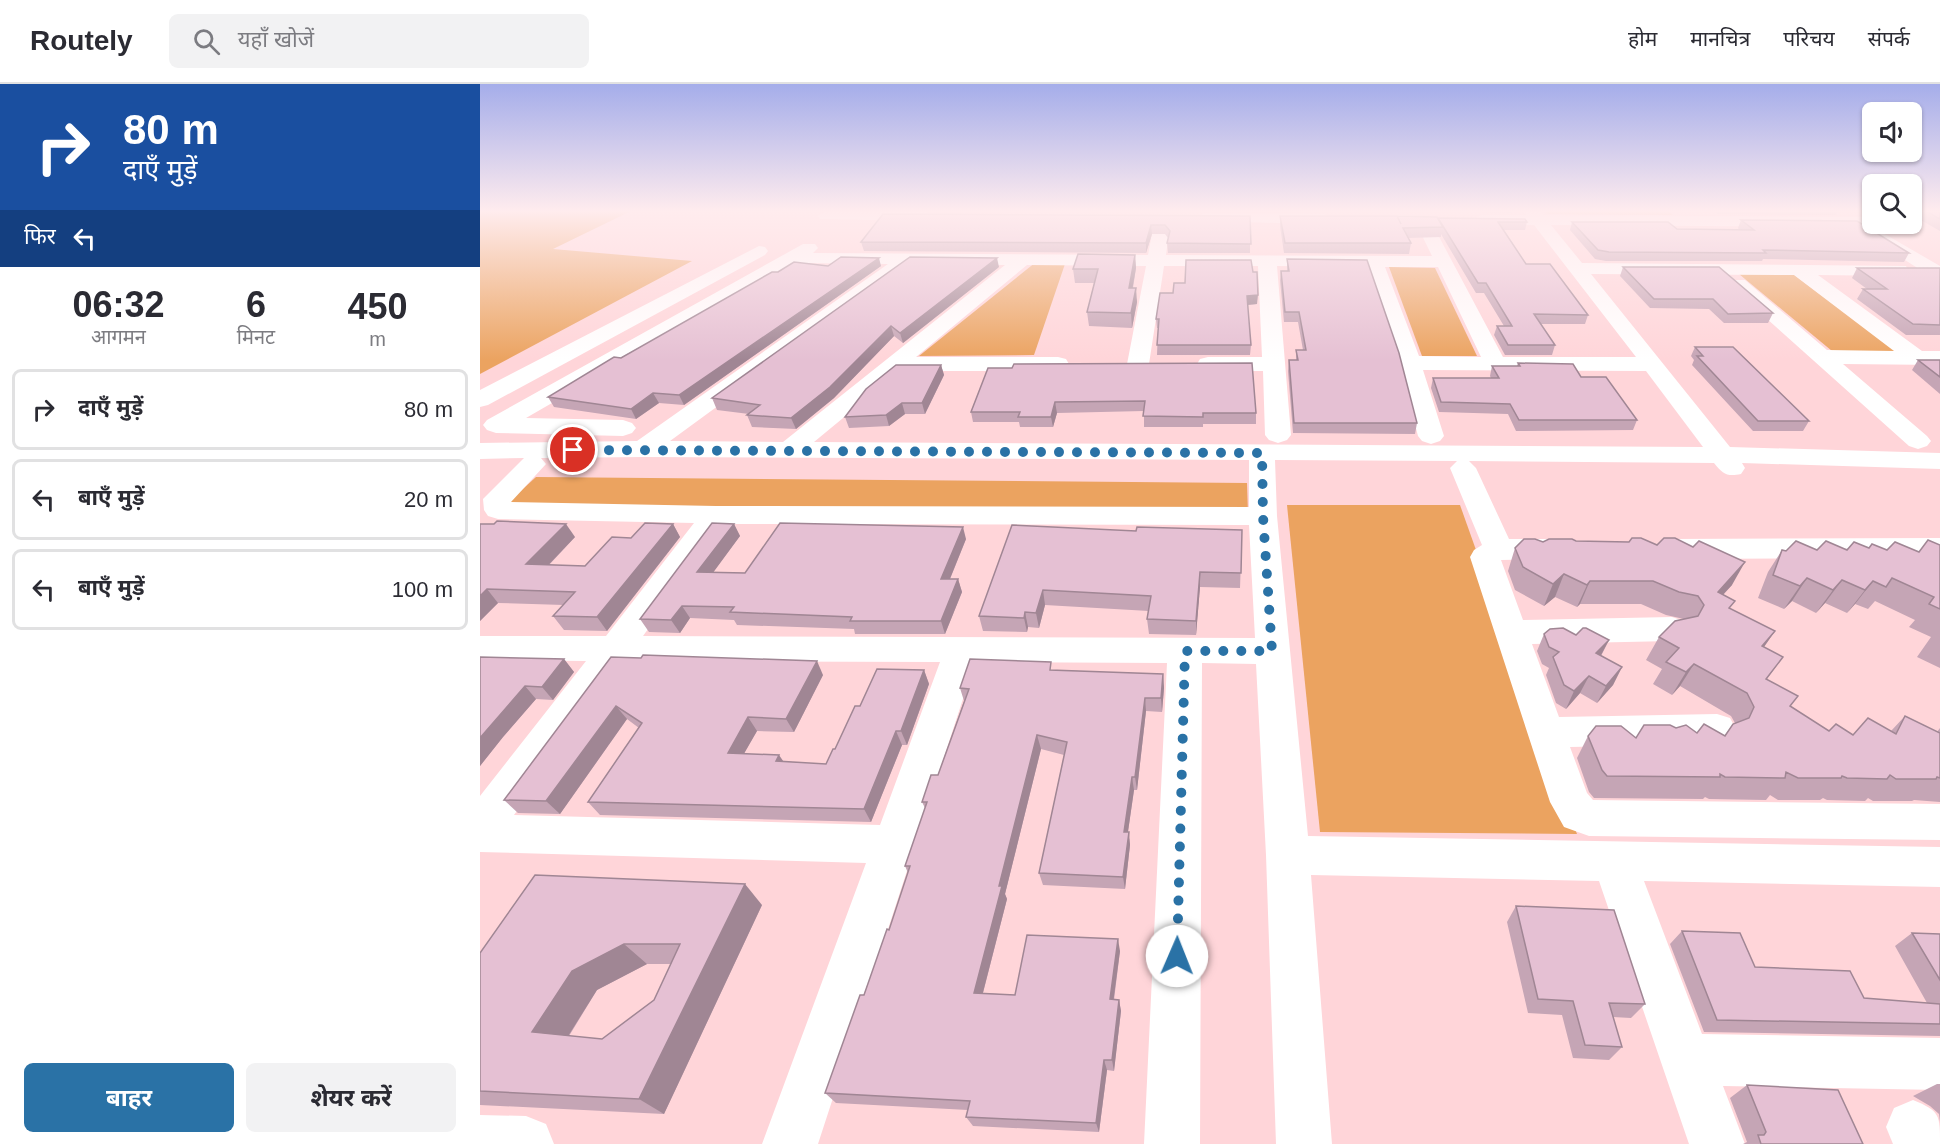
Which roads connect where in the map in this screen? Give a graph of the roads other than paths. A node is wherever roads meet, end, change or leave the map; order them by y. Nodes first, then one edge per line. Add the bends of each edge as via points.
1 (741, 260) edge
2 (788, 260) edge
3 (905, 260) edge
4 (1022, 260) edge
5 (1156, 260) edge
6 (1208, 260) edge
7 (1570, 260) edge
8 (1922, 260) edge
9 (1267, 261) junction
10 (1374, 262) junction
11 (1443, 262) joint
12 (1576, 268) junction
13 (1721, 269) junction
14 (1798, 269) junction
15 (1937, 272) edge
16 (1822, 357) junction
17 (1917, 358) junction
18 (1940, 358) edge
19 (1410, 363) junction
20 (894, 364) junction
21 (1080, 364) edge
22 (1114, 364) edge
23 (1138, 364) junction
24 (1160, 364) edge
25 (1183, 364) edge
26 (1273, 364) junction
27 (1496, 364) junction
28 (1653, 364) junction
29 (480, 400) edge
30 (488, 429) edge
31 (668, 429) junction
32 (813, 431) junction
33 (1431, 436) junction
34 (1929, 441) edge
35 (980, 442) junction
36 (643, 449) junction
37 (789, 450) junction
38 (480, 452) edge
39 (1268, 452) junction
40 (1723, 455) junction
41 (1940, 461) edge
42 (480, 464) edge
43 (533, 464) junction
44 (1463, 468) junction
45 (1940, 475) edge
46 (716, 515) junction
47 (1263, 516) junction
48 (1940, 548) edge
49 (1499, 549) junction
50 (1583, 549) edge
51 (1642, 549) edge
52 (1672, 629) edge
53 (1511, 632) junction
54 (480, 648) edge
55 (615, 648) junction
56 (963, 650) junction
57 (1185, 651) junction
58 (1272, 651) junction
59 (1717, 729) edge
60 (1545, 732) junction
61 (1940, 822) edge
62 (480, 828) edge
63 (480, 833) edge
64 (895, 844) junction
65 (1288, 855) junction
66 (1614, 861) junction
67 (1940, 867) edge
68 (1686, 1060) junction
69 (1940, 1064) edge
70 (480, 1143) edge
71 (526, 1144) edge
72 (790, 1144) edge
73 (1172, 1144) edge
74 (1304, 1144) edge
75 (1717, 1144) edge

1 - 29 street
2 - 30 street
3 - 31 street
4 - 20 street
5 - 23 street
6 - 9 street
7 - 12 street
8 - 15 street
9 - 10 street
9 - 26 street
10 - 11 street
10 - 19 street
11 - 27 street
12 - 13 street
12 - 28 street
13 - 14 street
13 - 16 street
14 - 15 street
14 - 17 street
16 - 17 street
16 - 34 street
17 - 18 street
19 - 27 street
19 - 33 street
20 - 21 street
20 - 32 street
22 - 23 street
23 - 24 street
25 - 26 street
26 - 39 street
27 - 28 street
28 - 40 street
30 - 31 street
31 - 32 street
31 - 36 street
32 - 35 street
32 - 37 street
33 - 39 street
33 - 40 street
34 - 40 street
35 - 37 street
35 - 39 street via 1144,443
36 - 37 street
36 - 38 street
39 - 40 street
39 - 43 street
39 - 44 street
39 - 47 street
40 - 41 street
40 - 44 street
40 - 45 street
42 - 43 street
43 - 46 street via 497,499 498,510
44 - 49 street
46 - 47 street
46 - 55 street
47 - 58 street
48 - 51 street
49 - 50 street
49 - 53 street via 1485,554 1485,560
52 - 53 street
53 - 60 street
54 - 55 street
55 - 56 street
55 - 62 street
56 - 57 street
56 - 64 street
57 - 58 street
57 - 73 street
58 - 65 street
59 - 60 street
60 - 61 street via 1570,802 1579,814 1590,818
63 - 64 street
64 - 72 street
65 - 66 street
65 - 74 street
66 - 67 street
66 - 68 street
68 - 69 street
68 - 75 street
70 - 71 street

